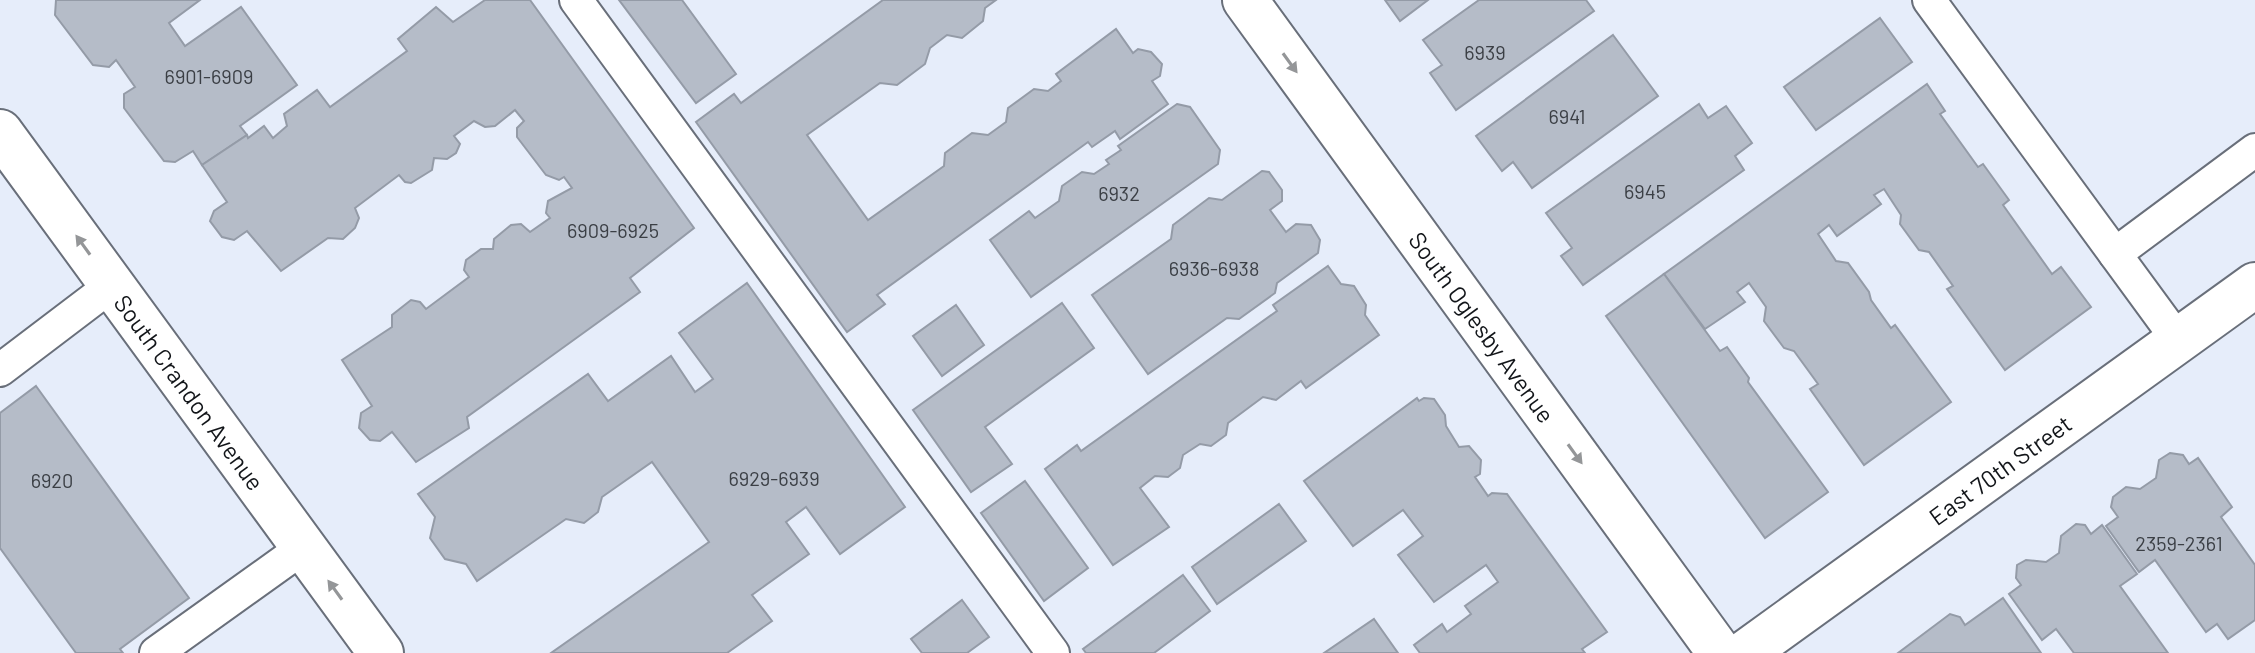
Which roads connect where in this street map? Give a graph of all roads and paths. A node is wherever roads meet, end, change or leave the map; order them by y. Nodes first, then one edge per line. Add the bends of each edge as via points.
1 (576, 0) edge
2 (1245, 0) edge
3 (1929, 0) edge
4 (0, 132) edge
5 (2255, 150) edge
6 (2115, 254) junction
7 (112, 285) junction
8 (2255, 285) edge
9 (2178, 340) junction
10 (0, 370) edge
11 (304, 547) junction
12 (156, 653) edge
13 (381, 653) edge
14 (1053, 653) edge
15 (1720, 653) edge
16 (1745, 653) edge

1 - 14 lane
2 -> 15 street, South Oglesby Avenue
3 - 6 lane
7 -> 4 street, South Crandon Avenue
5 - 6 lane
6 - 9 lane
7 - 10 lane
7 - 11 street, South Crandon Avenue
8 - 9 street, East 70th Street
9 - 16 street, East 70th Street
11 - 12 lane
13 -> 11 street, South Crandon Avenue

